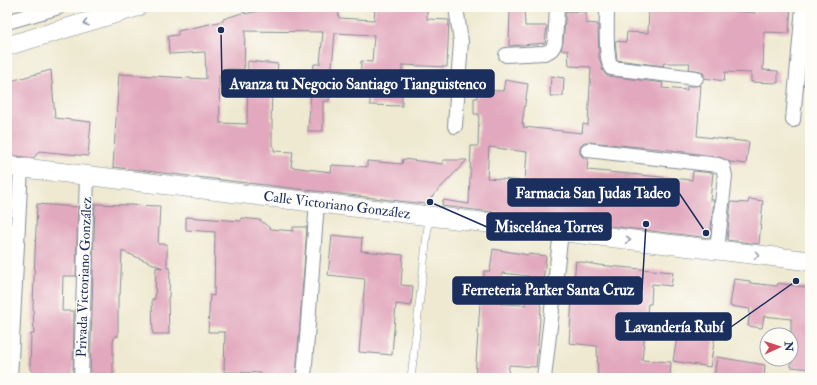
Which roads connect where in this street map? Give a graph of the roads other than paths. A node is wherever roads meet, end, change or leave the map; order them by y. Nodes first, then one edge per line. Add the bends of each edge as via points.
1 (59, 7) edge
2 (137, 7) edge
3 (456, 7) edge
4 (557, 7) edge
5 (607, 7) edge
6 (803, 7) edge
7 (7, 22) edge
8 (805, 41) edge
9 (7, 46) edge
10 (506, 55) dead end
11 (696, 78) dead end
12 (793, 120) dead end
13 (455, 126) dead end
14 (588, 150) dead end
15 (14, 167) edge
16 (87, 176) junction
17 (317, 202) junction
18 (429, 216) junction
19 (561, 232) junction
20 (717, 250) junction
21 (810, 261) edge
22 (10, 378) edge
23 (81, 378) edge
24 (304, 378) edge
25 (411, 378) edge
26 (544, 378) edge

1 - 7 street
2 -> 9 main road
3 - 13 street via 461,42
4 - 10 street via 555,42 550,51
5 - 11 street via 610,68
6 - 8 street
8 - 12 street
14 - 20 street via 718,165 723,168 725,176
15 - 16 main road, Calle Victoriano González
15 - 22 street
16 - 17 main road, Calle Victoriano González
16 - 23 street, Privada Victoriano González
17 - 18 main road, Calle Victoriano González
17 - 24 street
18 - 19 main road, Calle Victoriano González
18 - 25 lane
19 -> 20 main road, Calle Victoriano González
19 - 26 street
20 -> 21 main road, Calle Victoriano González

